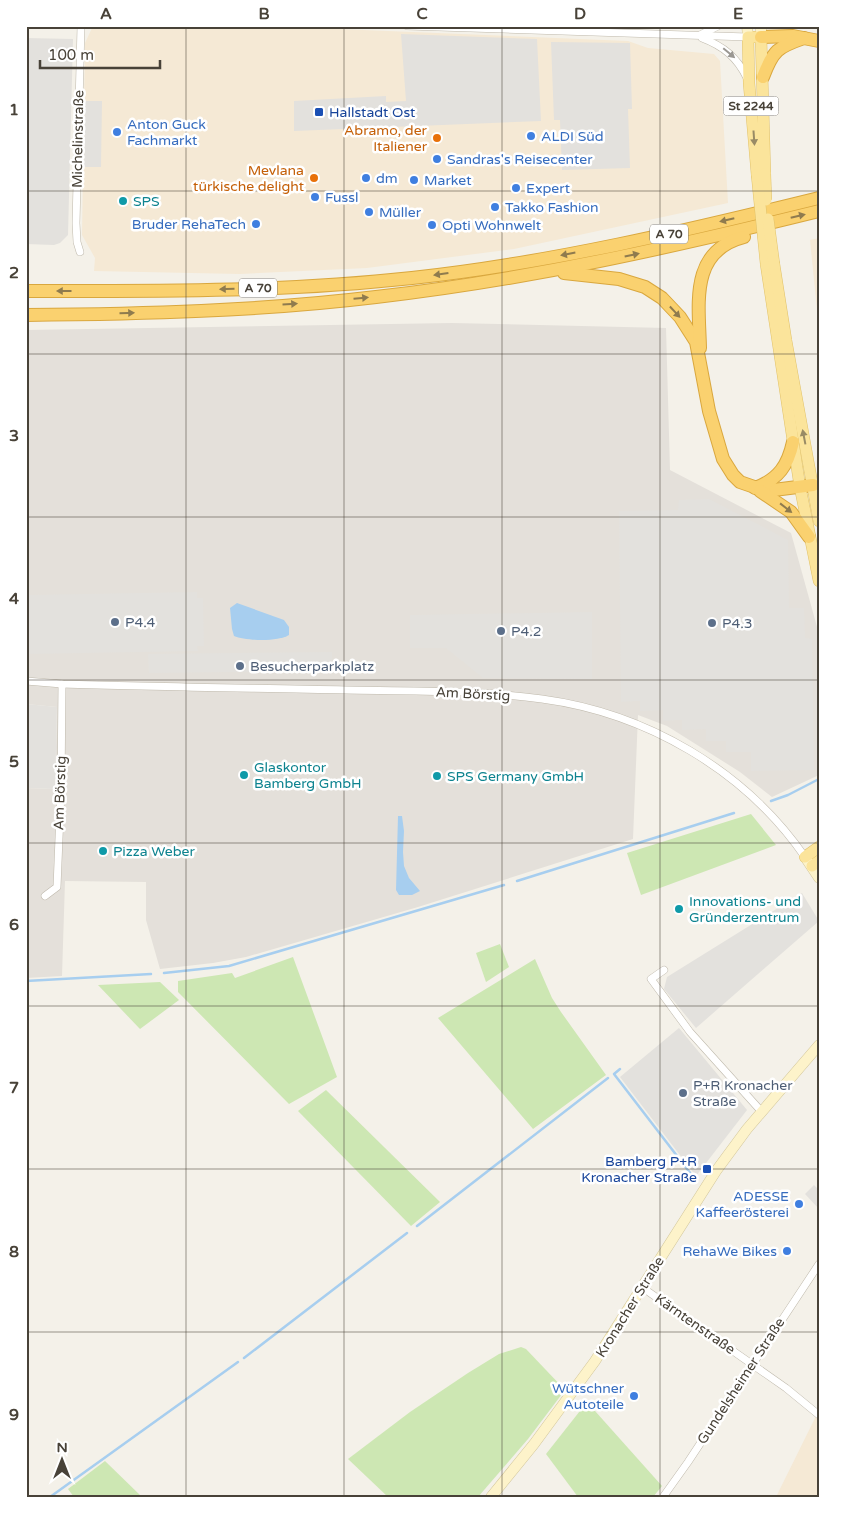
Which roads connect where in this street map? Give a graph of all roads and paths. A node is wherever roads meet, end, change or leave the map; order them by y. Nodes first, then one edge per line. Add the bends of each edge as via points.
1 (81, 26) edge
2 (407, 26) edge
3 (718, 26) edge
4 (778, 26) edge
5 (748, 32) edge
6 (761, 32) edge
7 (697, 36) junction
8 (798, 37) junction
9 (819, 41) edge
10 (763, 77) junction
11 (749, 83) junction
12 (761, 175) junction
13 (819, 194) edge
14 (819, 198) edge
15 (791, 205) junction
16 (819, 211) edge
17 (777, 221) junction
18 (80, 252) dead end
19 (770, 264) junction
20 (550, 272) junction
21 (26, 291) edge
22 (26, 315) edge
23 (701, 365) junction
24 (793, 442) junction
25 (807, 486) junction
26 (755, 488) junction
27 (819, 521) edge
28 (809, 537) junction
29 (819, 581) edge
30 (26, 681) edge
31 (62, 684) junction
32 (819, 847) edge
33 (812, 861) edge
34 (819, 878) edge
35 (45, 896) dead end
36 (664, 970) dead end
37 (819, 1045) edge
38 (761, 1111) junction
39 (819, 1264) edge
40 (643, 1288) junction
41 (751, 1364) junction
42 (819, 1415) edge
43 (491, 1497) edge
44 (662, 1497) edge

1 - 18 street, Michelinstraße via 76,223
2 - 7 street
3 - 7 street
4 - 8 highway
5 - 6 main road
5 - 7 street
5 - 11 main road, St 2244
6 - 8 highway
6 - 10 main road, St 2244
7 -> 11 street via 732,55
8 - 9 highway
8 - 10 highway via 772,55
10 - 12 main road, St 2244
11 -> 12 main road, St 2244
12 - 19 main road, St 2244, bridge via 768,215
13 - 15 highway
14 - 15 highway, A 70
15 -> 21 highway, A 70 via 602,248 412,278 243,289
17 -> 16 highway, A 70
20 -> 17 highway, A 70
17 - 23 highway via 755,234 727,243 708,260 699,291
19 - 24 main road, St 2244
25 -> 19 main road, St 2244 via 788,350
22 -> 20 highway, A 70 via 163,312 322,302
20 -> 23 highway via 614,278 645,287 680,316 696,342
23 - 26 highway via 723,459 740,482
24 - 25 main road, St 2244
24 - 26 highway via 790,457 780,473
25 - 26 highway via 775,490
25 - 27 main road, St 2244
25 - 28 main road, St 2244
26 -> 28 highway via 791,512
28 - 29 main road, St 2244
30 - 31 street, Am Börstig
31 - 33 street, Am Börstig via 464,692 579,705 635,724 712,764 768,810
31 - 35 street, Am Börstig via 57,887
32 - 33 main road
33 - 34 street, Am Börstig
36 - 38 street via 651,979 690,1032
37 - 38 street, Kronacher Straße
38 - 40 street, Kronacher Straße via 700,1193
39 - 41 street, Gundelsheimer Straße
40 - 41 street, Kärntenstraße
40 - 43 street, Kronacher Straße via 573,1393
41 - 42 street, Kärntenstraße
41 - 44 street, Gundelsheimer Straße

